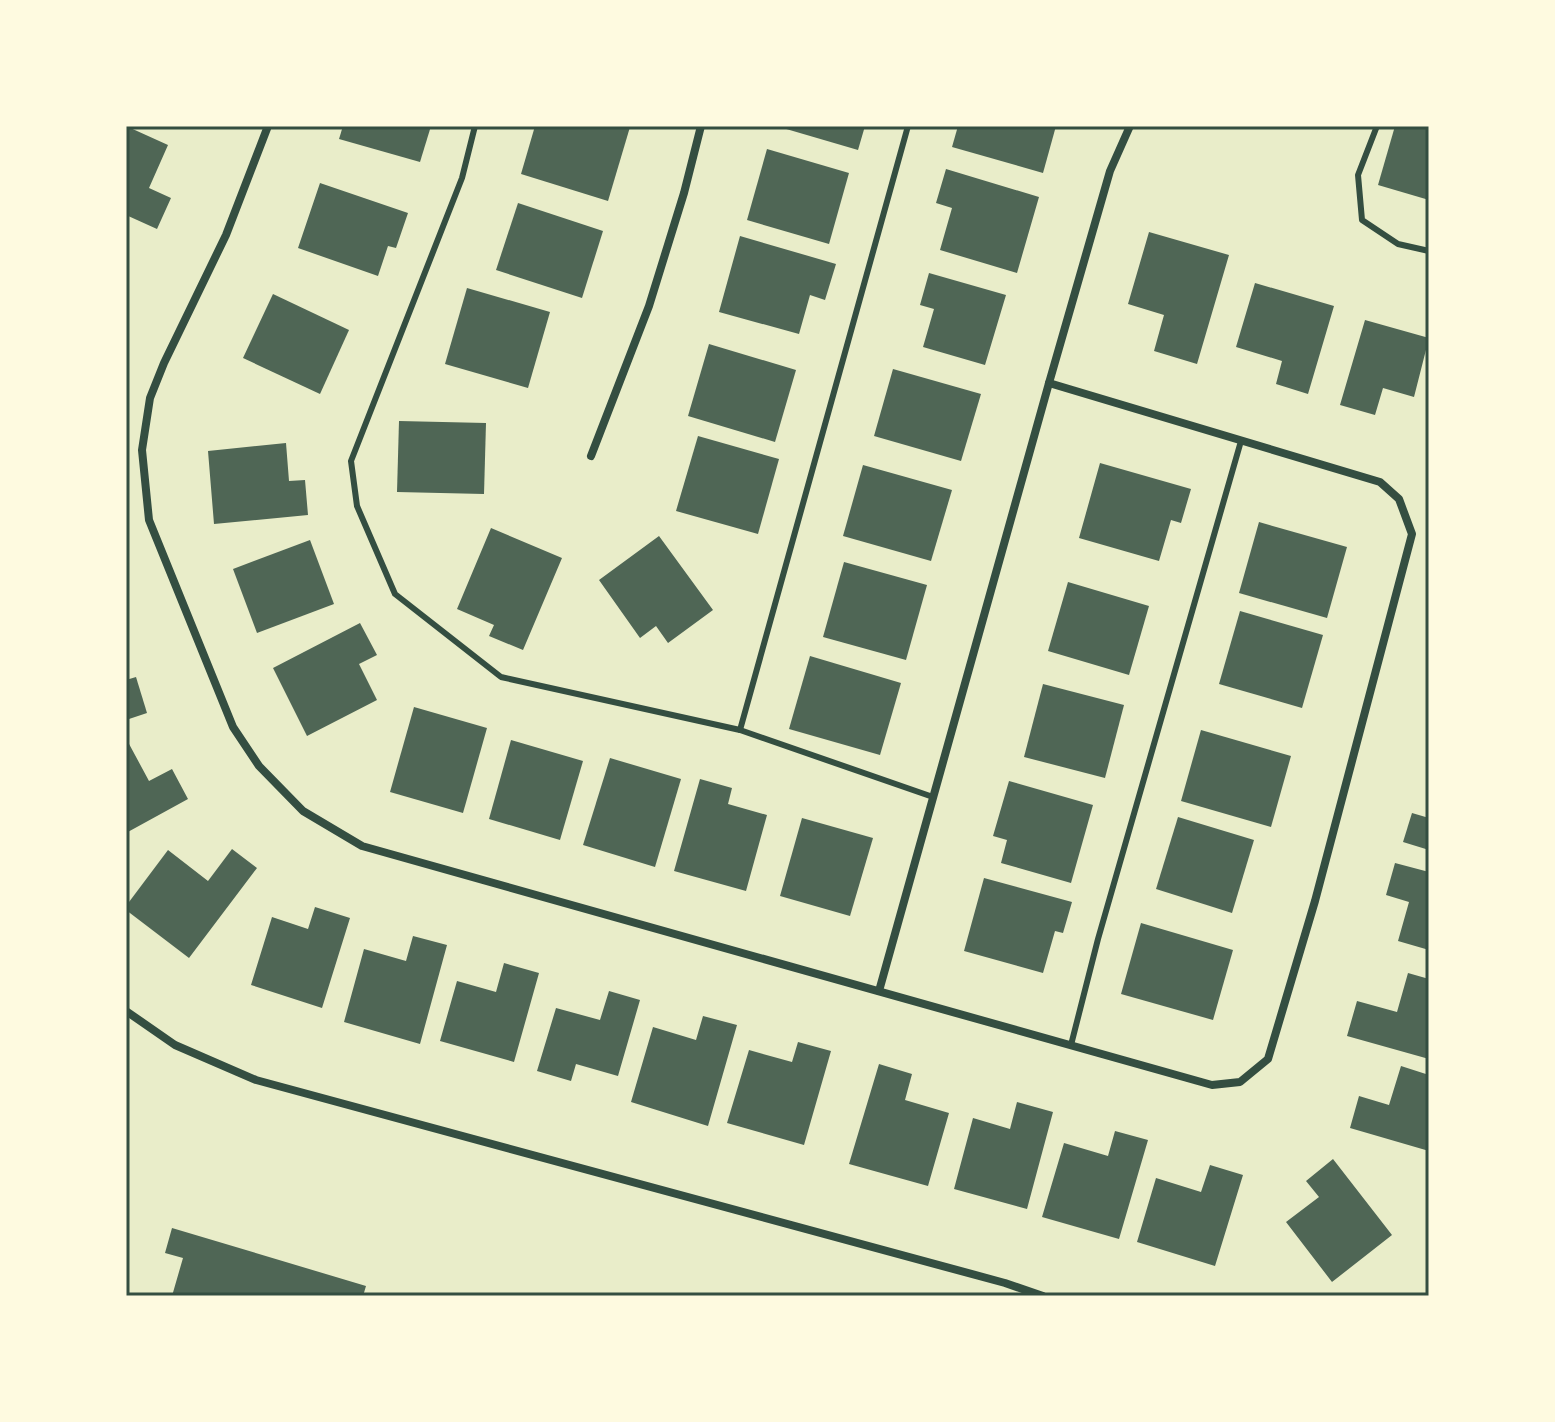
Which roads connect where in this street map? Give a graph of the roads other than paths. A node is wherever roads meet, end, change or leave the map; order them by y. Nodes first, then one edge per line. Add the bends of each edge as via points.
1 (268, 126) edge
2 (475, 126) edge
3 (701, 126) edge
4 (908, 126) edge
5 (1130, 126) edge
6 (1377, 126) edge
7 (1429, 251) edge
8 (1049, 383) junction
9 (1241, 441) junction
10 (591, 456) dead end
11 (740, 730) junction
12 (933, 797) junction
13 (879, 991) junction
14 (126, 1011) edge
15 (1071, 1045) junction
16 (1043, 1296) edge

1 - 13 street via 226,235 150,398 142,450 149,520 233,727 259,766 303,811 362,846
2 - 11 lane via 462,178 351,461 357,506 395,594 501,677
3 - 10 street via 649,306
4 - 11 lane
5 - 8 street via 1110,171
6 - 7 lane via 1358,175 1362,220 1398,244
8 - 9 street
8 - 12 street
9 - 15 lane
9 - 15 street via 1380,482 1399,499 1412,534 1315,901 1268,1059 1240,1082 1212,1085
11 - 12 lane
12 - 13 street
13 - 15 street
14 - 16 street via 175,1045 256,1080

